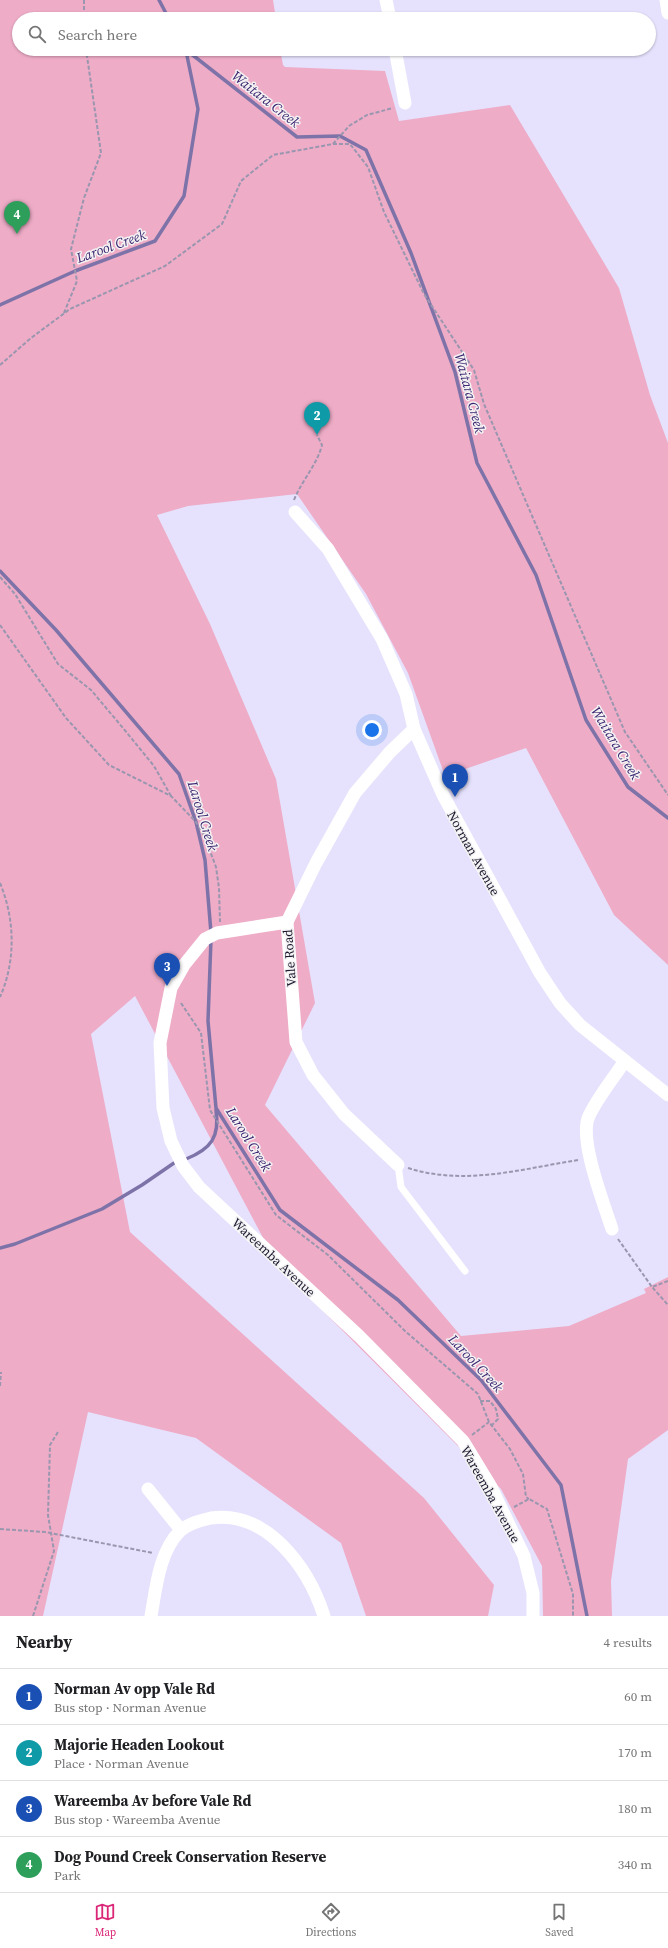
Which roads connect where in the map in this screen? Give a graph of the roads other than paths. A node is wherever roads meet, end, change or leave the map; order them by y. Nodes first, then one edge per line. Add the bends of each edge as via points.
1 (386, 0) edge
2 (666, 0) edge
3 (389, 12) edge
4 (668, 13) edge
5 (396, 56) edge
6 (405, 103) road end
7 (295, 512) road end
8 (414, 729) junction
9 (287, 922) junction
10 (624, 1062) junction
11 (668, 1096) edge
12 (398, 1165) joint
13 (612, 1229) road end
14 (465, 1271) dead end
15 (148, 1490) dead end
16 (181, 1530) junction
17 (151, 1616) edge
18 (324, 1616) edge
19 (533, 1616) edge

1 - 3 street
2 - 4 street
5 - 6 street
7 - 8 street, Norman Avenue via 328,549 382,639 406,694
8 - 9 street, Vale Road via 390,752 355,793
8 - 10 street, Norman Avenue via 443,795 540,973 560,1003 580,1026
9 - 12 street, Vale Road via 296,1042 312,1075 344,1114
9 - 19 street, Wareemba Avenue via 218,933 202,942 184,965 171,988 160,1043 164,1108 171,1141 183,1166 199,1187 359,1336 463,1441 504,1513 524,1556 533,1593
10 - 11 street, Norman Avenue
10 - 13 street via 588,1117 586,1141
12 - 14 lane via 401,1187
15 - 16 street
16 - 17 street via 166,1552
16 - 18 street via 204,1519 224,1517 254,1526 281,1543 303,1570

